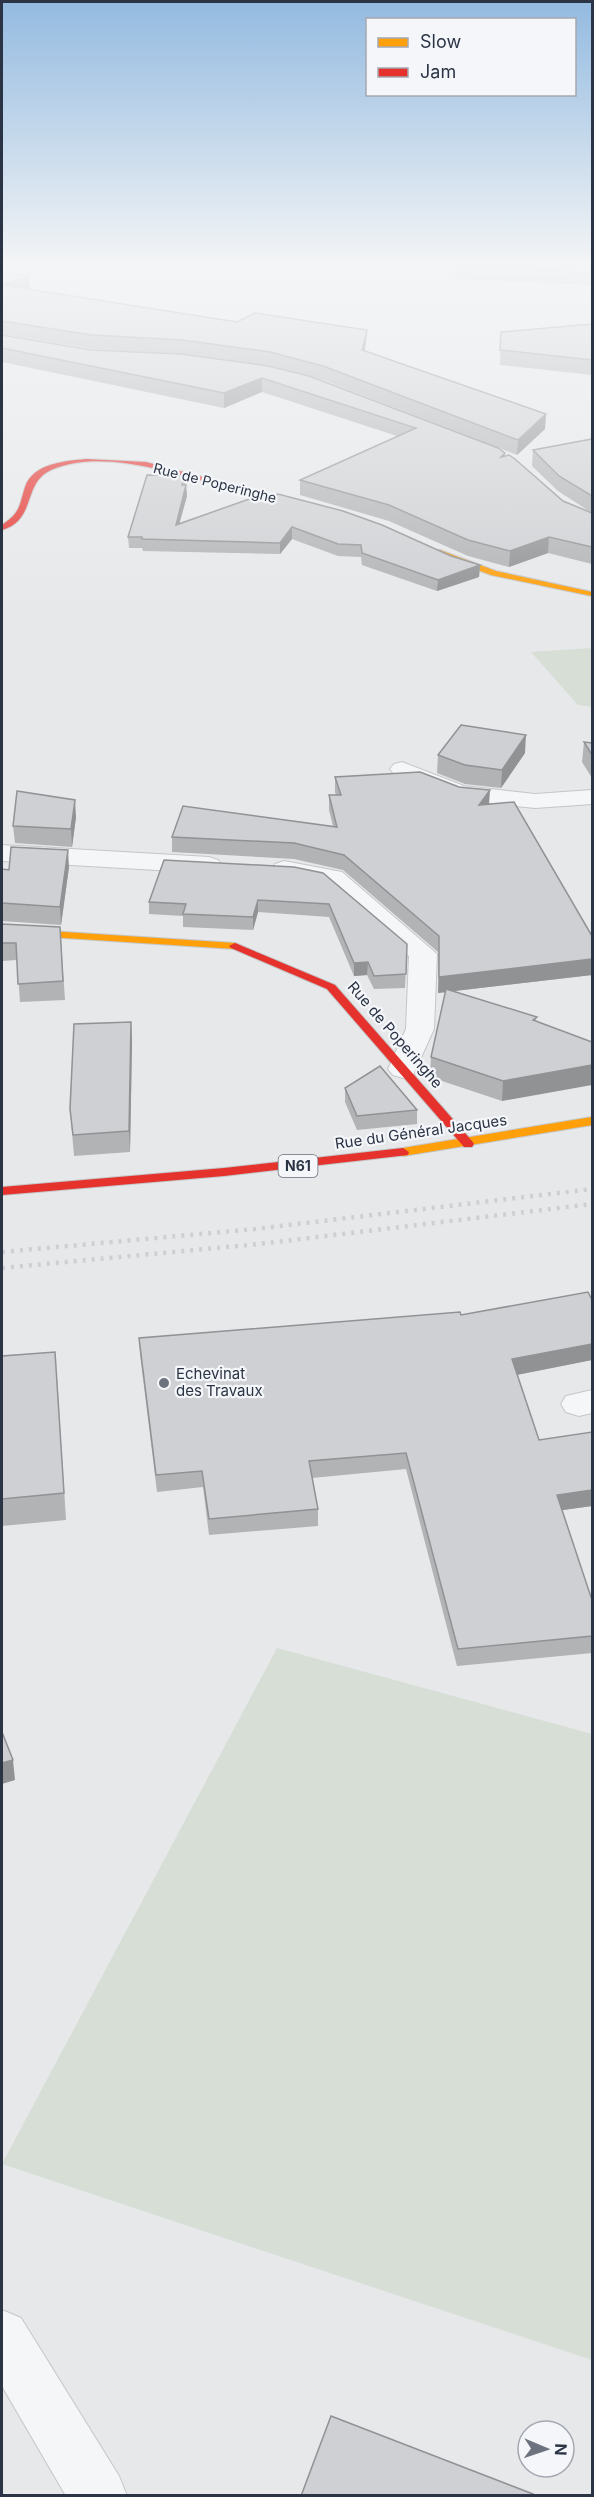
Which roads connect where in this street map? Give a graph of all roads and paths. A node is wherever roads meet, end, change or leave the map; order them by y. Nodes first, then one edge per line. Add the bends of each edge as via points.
1 (330, 511) edge
2 (2, 528) edge
3 (425, 547) edge
4 (592, 594) edge
5 (402, 769) dead end
6 (592, 798) edge
7 (2, 853) edge
8 (2, 931) edge
9 (404, 1069) junction
10 (592, 1121) edge
11 (468, 1144) junction
12 (2, 1191) edge
13 (2, 2336) edge
14 (99, 2496) edge

1 - 2 street, Rue de Poperinghe via 161,468 128,462 88,462 38,474 30,483 25,510
3 - 4 street via 458,562
5 - 6 street via 459,793 535,801
7 - 9 street via 294,869 333,877 423,954 420,1029
8 - 9 street, Rue de Poperinghe via 238,946 331,987
9 - 11 street, Rue de Poperinghe
10 - 11 street, Rue du Général Jacques / N61
11 - 12 street, Rue du Général Jacques / N61 via 309,1164
13 - 14 street

